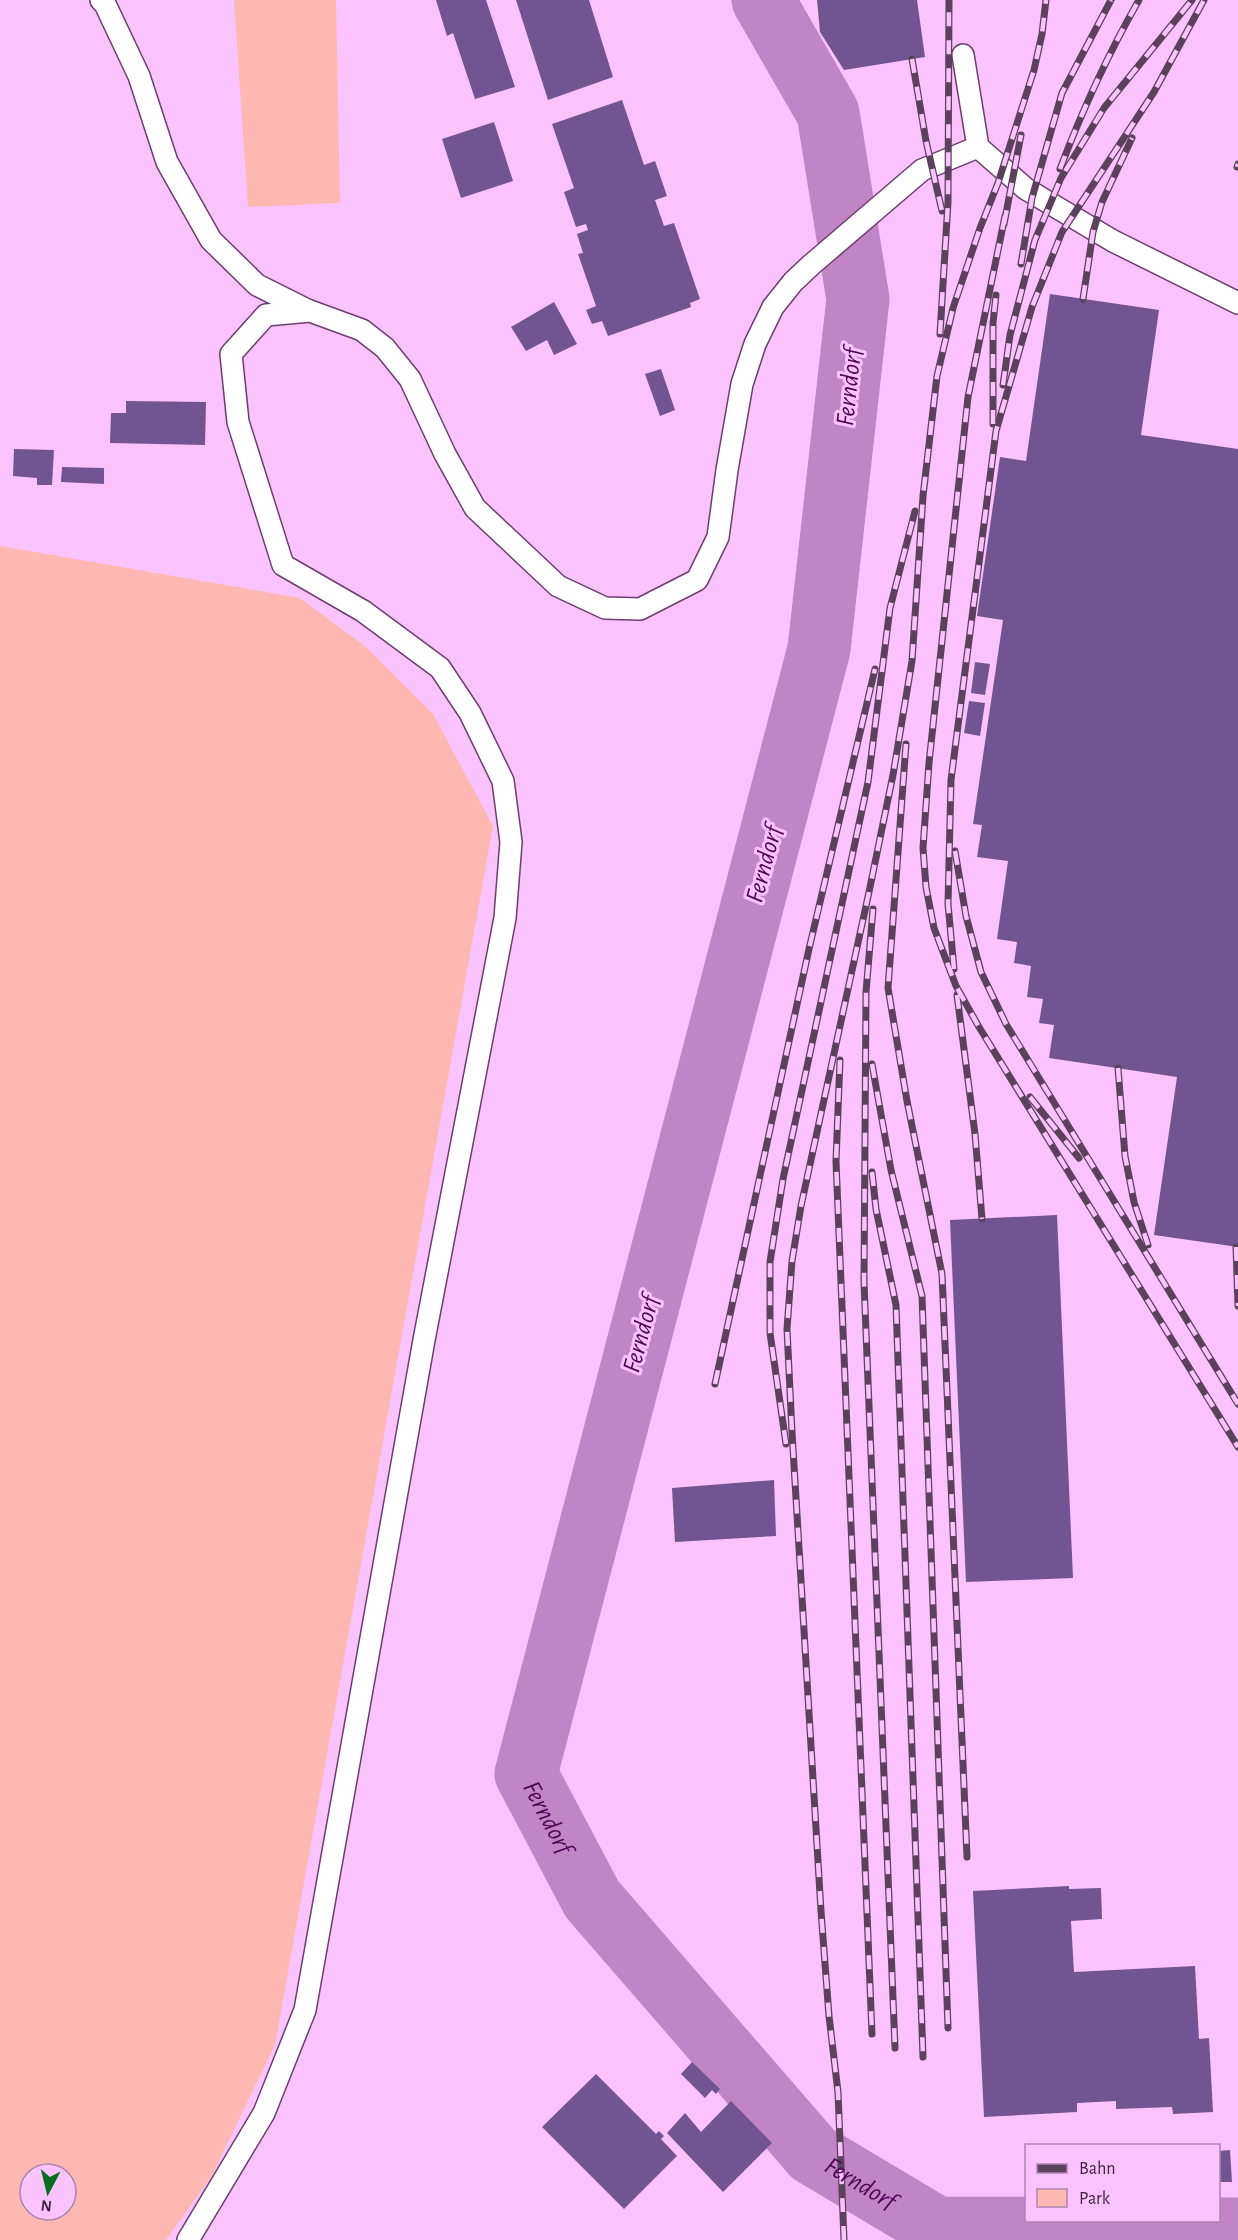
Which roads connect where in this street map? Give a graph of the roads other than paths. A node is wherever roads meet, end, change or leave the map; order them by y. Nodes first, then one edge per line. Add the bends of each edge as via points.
1 (101, 0) edge
2 (963, 55) dead end
3 (978, 147) junction
4 (1238, 303) edge
5 (309, 311) junction
6 (188, 2240) edge

1 - 5 lane via 139,76 167,162 211,240 257,285
2 - 3 lane
3 - 4 lane via 1026,189 1113,241
3 - 5 lane via 922,170 811,265 772,307 742,384 718,537 697,580 640,609 605,608 558,586 475,508 410,379 385,348 362,330
5 - 6 lane via 266,315 231,354 238,422 283,565 363,611 440,668 470,713 503,781 511,842 506,918 424,1340 305,2010 264,2113

